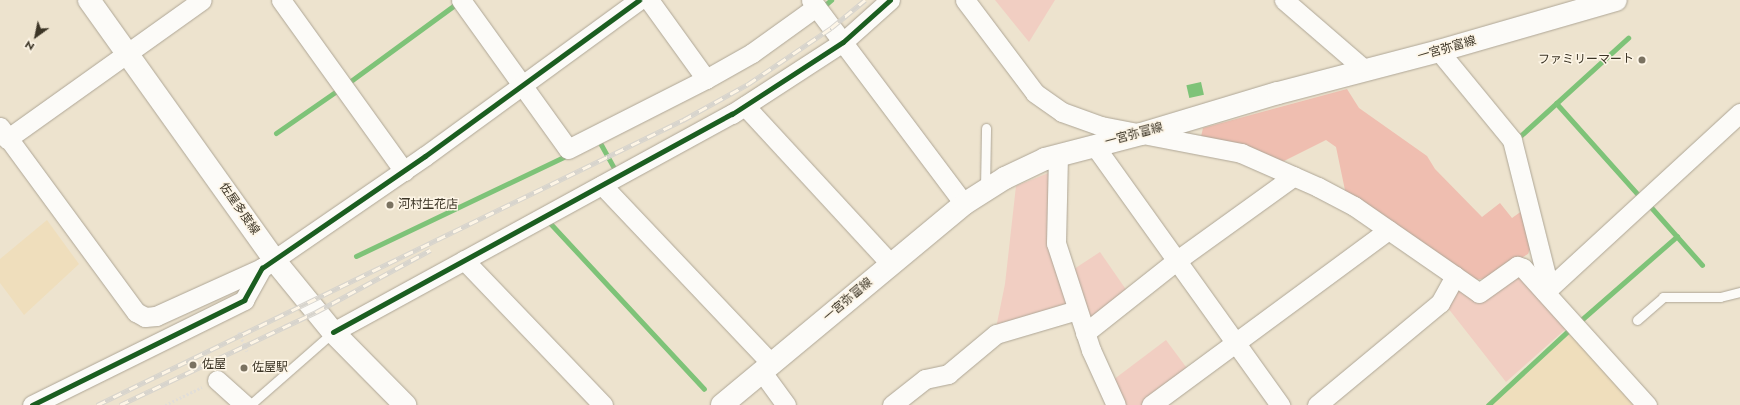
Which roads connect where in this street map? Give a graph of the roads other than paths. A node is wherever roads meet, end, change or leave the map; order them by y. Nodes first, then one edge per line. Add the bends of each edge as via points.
1 (89, 0) edge
2 (202, 0) edge
3 (281, 0) edge
4 (461, 0) edge
5 (639, 0) edge
6 (649, 0) edge
7 (890, 0) edge
8 (965, 0) edge
9 (1285, 0) edge
10 (1616, 0) edge
11 (814, 4) edge
12 (843, 42) junction
13 (1440, 51) junction
14 (128, 52) junction
15 (1365, 70) junction
16 (706, 78) junction
17 (523, 86) junction
18 (745, 106) junction
19 (1740, 113) edge
20 (986, 128) dead end
21 (4, 133) edge
22 (1141, 134) junction
23 (1094, 145) junction
24 (1058, 155) junction
25 (404, 170) junction
26 (1294, 176) junction
27 (602, 185) junction
28 (984, 191) junction
29 (964, 204) junction
30 (1388, 230) junction
31 (464, 260) junction
32 (1176, 261) junction
33 (891, 264) junction
34 (269, 265) junction
35 (1455, 276) junction
36 (1545, 292) junction
37 (1740, 292) edge
38 (1077, 310) junction
39 (1636, 320) dead end
40 (333, 332) junction
41 (1085, 333) junction
42 (1236, 343) junction
43 (767, 368) junction
44 (217, 380) road end
45 (32, 405) edge
46 (244, 405) edge
47 (250, 405) edge
48 (405, 405) edge
49 (603, 405) edge
50 (722, 405) edge
51 (786, 405) edge
52 (892, 405) edge
53 (1116, 405) edge
54 (1151, 405) edge
55 (1280, 405) edge
56 (1317, 405) edge
57 (1647, 405) edge

1 - 14 main road, 佐屋多度線
2 - 14 street
3 - 25 street
4 - 17 street
5 - 17 street
6 - 16 street
7 - 12 street
8 - 22 street via 1035,93 1062,112 1102,126
9 - 15 street
10 - 13 main road, 一宮弥富線
11 - 12 street
11 - 16 street via 752,53
12 - 18 street
12 - 29 street
13 - 15 main road, 一宮弥富線
13 - 36 street via 1512,140 1546,275
14 - 21 street
14 - 34 main road, 佐屋多度線
15 - 22 main road, 一宮弥富線
16 - 17 street via 568,149
17 - 25 street
18 - 27 street
18 - 33 street
19 - 36 street
20 - 28 lane
21 - 34 street via 136,312 146,317 156,316
22 - 23 main road, 一宮弥富線
22 - 26 street via 1241,153
23 - 24 main road, 一宮弥富線
23 - 32 street
24 - 28 main road, 一宮弥富線 via 1005,178
24 - 38 street via 1056,243
25 - 34 street
26 - 30 street via 1354,206
26 - 32 street
27 - 31 street
27 - 43 street
28 - 29 main road, 一宮弥富線
29 - 33 main road, 一宮弥富線
30 - 35 street
30 - 42 street
31 - 40 street
31 - 49 street
32 - 41 street
32 - 42 street
33 - 43 main road, 一宮弥富線
34 - 40 main road, 佐屋多度線
34 - 45 street via 244,300
35 - 36 street via 1479,293 1517,266 1523,268
35 - 56 street via 1440,303
36 - 57 street
37 - 39 lane via 1720,297 1663,297
38 - 41 street
38 - 52 street via 996,334 948,374 925,379
40 - 47 lane
40 - 48 main road, 佐屋多度線
41 - 53 street
42 - 54 street
42 - 55 street
43 - 50 main road, 一宮弥富線
43 - 51 street
44 - 46 street

